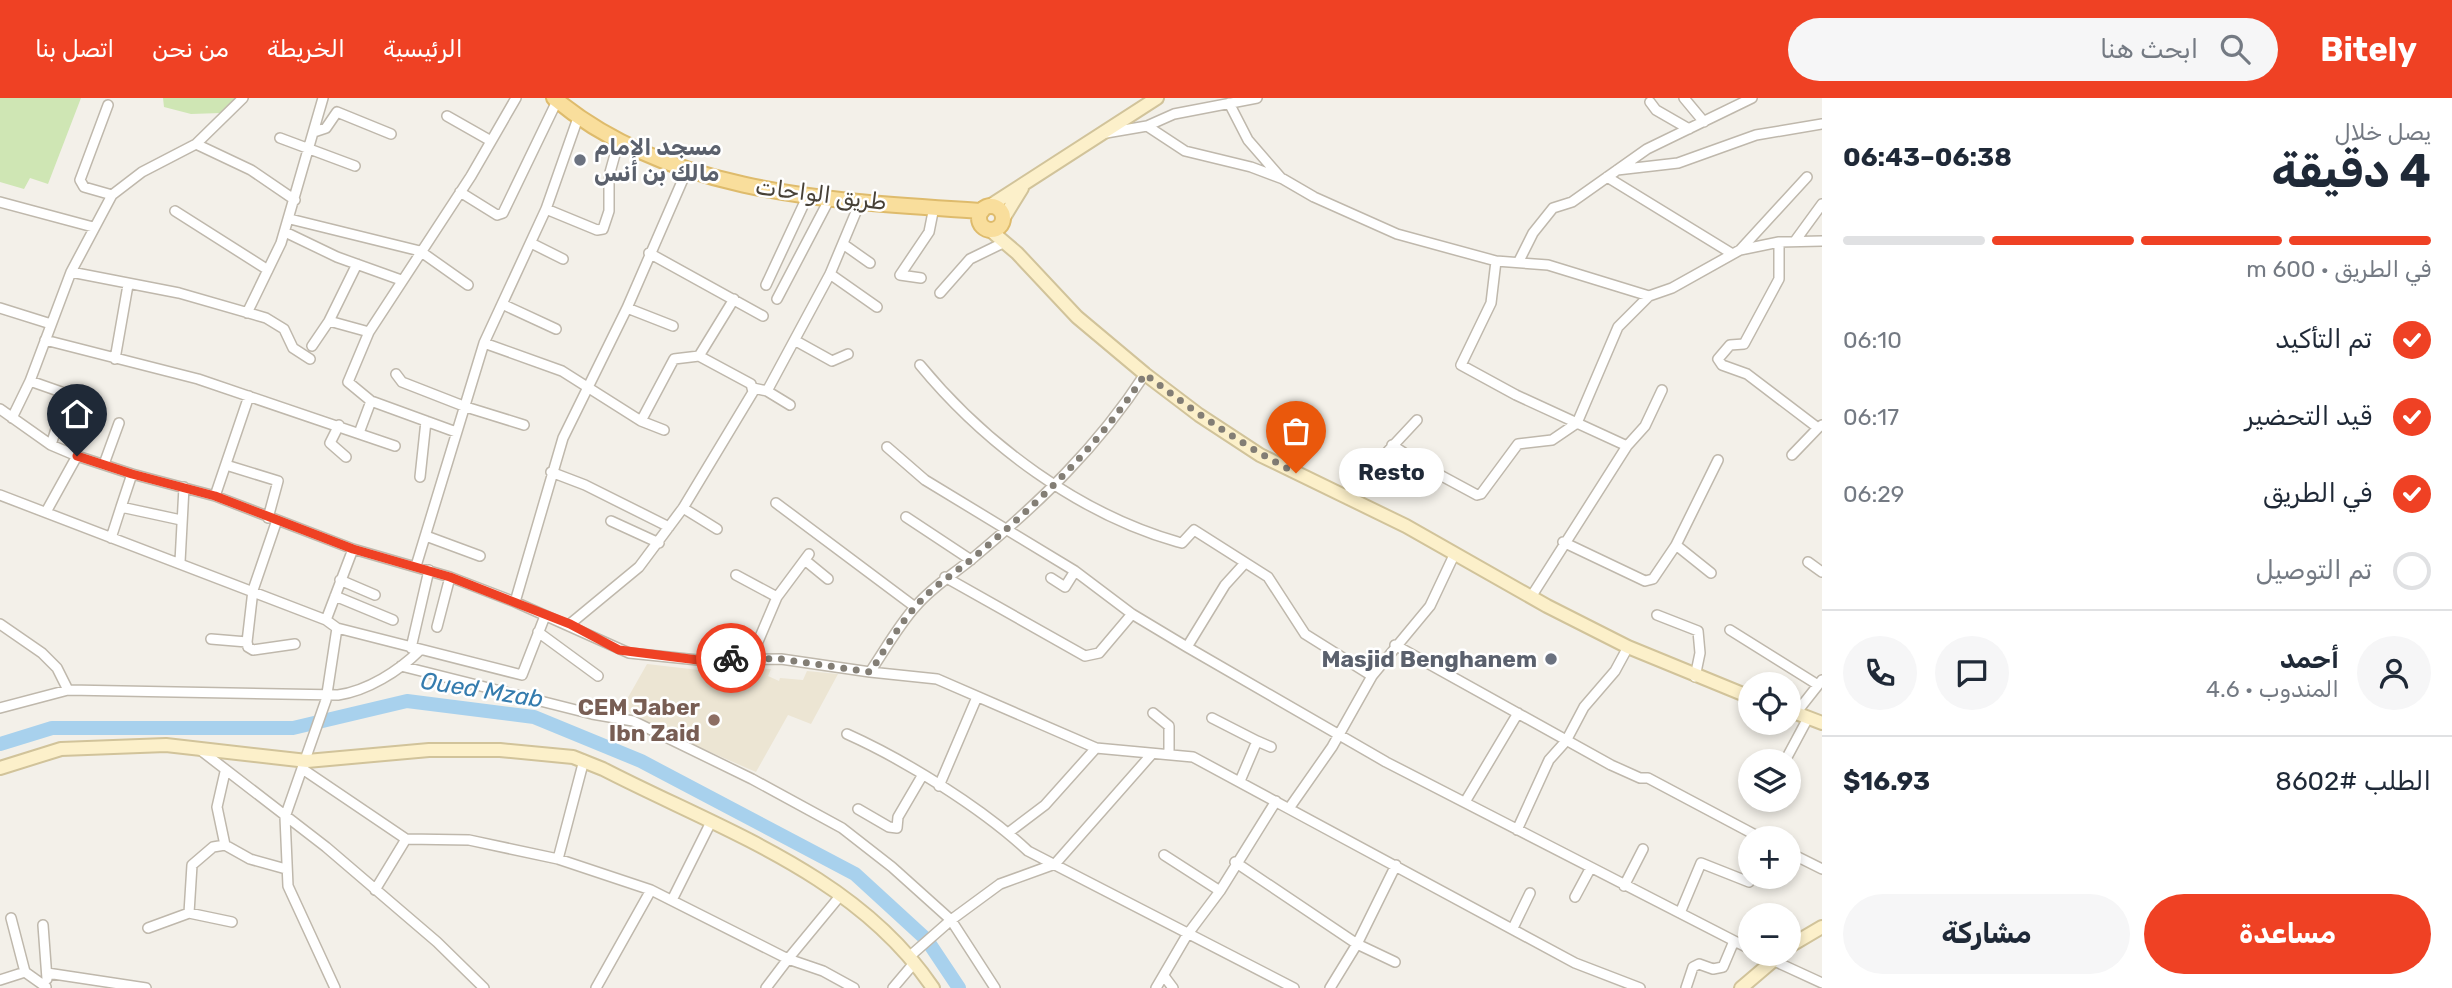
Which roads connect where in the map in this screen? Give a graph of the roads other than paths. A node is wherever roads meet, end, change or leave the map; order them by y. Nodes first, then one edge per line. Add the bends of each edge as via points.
1 (243, 98) edge
2 (323, 98) edge
3 (516, 98) edge
4 (1157, 98) edge
5 (1256, 98) edge
6 (1684, 98) edge
7 (1752, 98) edge
8 (556, 99) edge
9 (1650, 102) dead end
10 (1229, 103) junction
11 (108, 105) dead end
12 (579, 115) junction
13 (447, 116) dead end
14 (1704, 122) junction
15 (1822, 124) edge
16 (1147, 126) junction
17 (1689, 128) junction
18 (314, 132) junction
19 (1104, 133) junction
20 (390, 134) dead end
21 (280, 138) dead end
22 (619, 140) junction
23 (491, 142) junction
24 (196, 144) junction
25 (309, 151) junction
26 (355, 166) dead end
27 (687, 170) junction
28 (1616, 170) junction
29 (1607, 177) junction
30 (1807, 177) dead end
31 (1283, 179) junction
32 (1024, 185) junction
33 (460, 192) junction
34 (112, 195) junction
35 (808, 195) junction
36 (830, 198) junction
37 (295, 200) junction
38 (861, 200) junction
39 (0, 202) edge
40 (1822, 204) edge
41 (937, 208) junction
42 (546, 209) junction
43 (175, 211) dead end
44 (290, 219) junction
45 (991, 219) junction
46 (93, 227) junction
47 (285, 232) junction
48 (1795, 241) junction
49 (1005, 242) junction
50 (1822, 242) edge
51 (531, 243) junction
52 (1779, 243) junction
53 (843, 244) junction
54 (420, 251) junction
55 (1736, 251) junction
56 (649, 253) junction
57 (1018, 254) junction
58 (563, 258) dead end
59 (1496, 261) junction
60 (1518, 261) junction
61 (870, 263) dead end
62 (357, 264) junction
63 (268, 270) junction
64 (71, 272) junction
65 (830, 274) junction
66 (921, 278) dead end
67 (401, 280) junction
68 (128, 285) junction
69 (468, 285) dead end
70 (766, 285) dead end
71 (940, 293) dead end
72 (1649, 296) junction
73 (734, 299) junction
74 (777, 299) dead end
75 (502, 304) junction
76 (877, 307) dead end
77 (0, 308) edge
78 (627, 308) junction
79 (247, 313) junction
80 (763, 316) dead end
81 (329, 321) junction
82 (51, 324) junction
83 (673, 326) dead end
84 (556, 329) dead end
85 (369, 332) junction
86 (46, 340) junction
87 (796, 341) junction
88 (484, 344) junction
89 (312, 346) dead end
90 (848, 354) dead end
91 (699, 356) junction
92 (115, 359) junction
93 (310, 359) dead end
94 (920, 365) dead end
95 (396, 374) dead end
96 (1145, 374) junction
97 (30, 381) junction
98 (587, 385) junction
99 (753, 388) junction
100 (1662, 390) dead end
101 (767, 391) junction
102 (67, 394) dead end
103 (249, 396) junction
104 (372, 401) junction
105 (790, 405) dead end
106 (466, 407) junction
107 (1, 412) edge
108 (60, 416) dead end
109 (12, 418) junction
110 (426, 421) junction
111 (641, 421) junction
112 (1417, 421) dead end
113 (120, 423) dead end
114 (1577, 423) junction
115 (339, 425) junction
116 (524, 425) dead end
117 (1820, 427) edge
118 (664, 430) dead end
119 (456, 432) junction
120 (359, 433) junction
121 (51, 445) junction
122 (1392, 445) junction
123 (395, 446) dead end
124 (887, 446) dead end
125 (1627, 446) junction
126 (1792, 454) dead end
127 (77, 456) junction
128 (346, 457) dead end
129 (1718, 460) dead end
130 (103, 464) junction
131 (226, 465) junction
132 (551, 472) junction
133 (132, 474) junction
134 (420, 477) dead end
135 (1055, 484) junction
136 (184, 487) junction
137 (0, 495) edge
138 (215, 496) junction
139 (1346, 496) junction
140 (776, 503) dead end
141 (121, 507) junction
142 (683, 508) junction
143 (46, 512) junction
144 (906, 517) dead end
145 (272, 519) junction
146 (181, 520) junction
147 (611, 521) dead end
148 (669, 527) junction
149 (717, 529) dead end
150 (1005, 529) junction
151 (426, 536) junction
152 (111, 538) junction
153 (1563, 542) junction
154 (659, 543) junction
155 (1676, 545) junction
156 (353, 549) junction
157 (1455, 553) junction
158 (480, 556) dead end
159 (971, 560) junction
160 (180, 562) junction
161 (1808, 562) dead end
162 (1244, 563) junction
163 (416, 566) junction
164 (429, 570) junction
165 (1075, 571) junction
166 (1822, 572) edge
167 (1711, 573) dead end
168 (736, 575) dead end
169 (450, 577) junction
170 (945, 577) junction
171 (1051, 578) dead end
172 (828, 579) dead end
173 (340, 580) junction
174 (253, 590) junction
175 (375, 595) dead end
176 (335, 596) junction
177 (777, 597) junction
178 (1531, 597) junction
179 (515, 602) junction
180 (915, 607) junction
181 (1132, 614) junction
182 (1657, 615) dead end
183 (545, 616) junction
184 (326, 620) junction
185 (393, 620) dead end
186 (570, 624) junction
187 (0, 625) edge
188 (436, 627) dead end
189 (337, 628) junction
190 (1730, 630) dead end
191 (538, 632) junction
192 (211, 639) dead end
193 (247, 642) junction
194 (295, 644) dead end
195 (1395, 645) junction
196 (1187, 647) junction
197 (1628, 647) junction
198 (416, 649) junction
199 (751, 658) junction
200 (401, 666) junction
201 (870, 672) junction
202 (598, 676) dead end
203 (1372, 676) junction
204 (1695, 677) junction
205 (1820, 683) edge
206 (68, 690) junction
207 (1738, 693) edge
208 (977, 697) junction
209 (327, 698) junction
210 (0, 708) edge
211 (1801, 710) edge
212 (1153, 713) dead end
213 (1518, 713) junction
214 (1801, 715) edge
215 (1212, 718) dead end
216 (1822, 723) edge
217 (847, 734) dead end
218 (1340, 734) junction
219 (1256, 741) junction
220 (1566, 741) junction
221 (1271, 747) dead end
222 (198, 748) junction
223 (1096, 748) junction
224 (1169, 754) junction
225 (1151, 755) junction
226 (584, 760) junction
227 (307, 762) junction
228 (0, 768) edge
229 (225, 772) junction
230 (922, 776) junction
231 (1240, 780) junction
232 (939, 786) junction
233 (1276, 801) junction
234 (1465, 802) junction
235 (1290, 807) junction
236 (858, 809) dead end
237 (285, 817) junction
238 (711, 822) junction
239 (1738, 826) edge
240 (1517, 830) junction
241 (1009, 833) junction
242 (406, 839) junction
243 (225, 845) junction
244 (1643, 849) dead end
245 (1164, 855) dead end
246 (1801, 858) edge
247 (558, 859) junction
248 (1236, 862) junction
249 (1055, 864) junction
250 (1396, 865) junction
251 (286, 869) junction
252 (1590, 869) junction
253 (1822, 869) edge
254 (1738, 878) edge
255 (1624, 886) junction
256 (375, 890) junction
257 (651, 890) junction
258 (1220, 891) junction
259 (1530, 893) dead end
260 (840, 896) junction
261 (1575, 897) dead end
262 (672, 900) junction
263 (189, 912) junction
264 (1680, 913) junction
265 (11, 918) dead end
266 (951, 920) junction
267 (232, 922) dead end
268 (43, 925) dead end
269 (1822, 927) edge
270 (148, 928) dead end
271 (1513, 928) junction
272 (1187, 935) junction
273 (1801, 939) edge
274 (1734, 941) junction
275 (1738, 943) edge
276 (1357, 944) junction
277 (788, 959) junction
278 (912, 959) junction
279 (1395, 962) dead end
280 (1767, 966) edge
281 (1791, 966) edge
282 (24, 972) junction
283 (47, 973) junction
284 (1164, 976) junction
285 (0, 980) edge
286 (1822, 983) edge
287 (852, 987) edge
288 (1634, 987) edge
289 (46, 988) edge
290 (146, 988) edge
291 (335, 988) edge
292 (484, 988) edge
293 (596, 988) edge
294 (766, 988) edge
295 (893, 988) edge
296 (933, 988) edge
297 (995, 988) edge
298 (1156, 988) edge
299 (1173, 988) edge
300 (1294, 988) edge
301 (1330, 988) edge
302 (1686, 988) edge
303 (1741, 988) edge

1 - 24 street
2 - 18 street
3 - 23 street
4 - 19 street
5 - 10 street
6 - 14 street
7 - 14 street
8 - 12 main road, طريق الواحات
8 - 33 street via 503,213 497,215
9 - 17 street
10 - 16 street via 1174,114
10 - 31 street via 1248,139
11 - 34 street via 80,180 84,187
12 - 22 main road, طريق الواحات
12 - 42 street
13 - 23 street
14 - 17 street
15 - 28 street via 1756,135 1678,163
16 - 19 street
16 - 31 street via 1185,151
17 - 28 street
18 - 20 street via 326,128 337,112
18 - 25 street
19 - 32 street
21 - 25 street
22 - 27 main road, طريق الواحات
22 - 42 street via 603,229
23 - 33 street
24 - 34 street
24 - 37 street via 251,170
25 - 26 street
25 - 37 street
27 - 35 main road, طريق الواحات
27 - 56 street
28 - 29 street
29 - 55 street
29 - 60 street via 1572,202 1553,208
30 - 55 street
31 - 59 street via 1397,234
32 - 45 street
32 - 45 street
33 - 54 street
34 - 46 street
35 - 36 main road, طريق الواحات
35 - 70 street
36 - 38 main road, طريق الواحات
36 - 74 street
37 - 44 street
38 - 41 main road, طريق الواحات
38 - 53 street
39 - 46 street
40 - 48 street
41 - 45 main road, طريق الواحات
41 - 66 street via 929,232 900,275
42 - 51 street
43 - 63 street
44 - 47 street
44 - 54 street
45 - 49 street
45 - 57 street
46 - 64 street
47 - 62 street
47 - 63 street
48 - 50 street
48 - 52 street
49 - 57 street
49 - 71 street via 970,259
51 - 58 street
51 - 75 street
52 - 55 street
52 - 117 street via 1775,290 1744,344 1730,345 1718,359 1747,374
53 - 61 street
53 - 65 street
54 - 67 street
54 - 69 street
55 - 72 street
56 - 73 street
56 - 78 street
57 - 96 street via 1077,317
59 - 60 street
59 - 114 street via 1491,303 1461,365
60 - 72 street via 1548,265
62 - 67 street
62 - 81 street
63 - 79 street
64 - 68 street
64 - 82 street
65 - 76 street
65 - 87 street
67 - 85 street
68 - 79 street via 179,293
68 - 92 street
72 - 114 street via 1618,327
73 - 80 street
73 - 91 street
75 - 84 street
75 - 88 street
77 - 82 street
78 - 83 street
78 - 98 street
79 - 93 street via 284,329 293,348
81 - 85 street
81 - 89 street
82 - 86 street
85 - 104 street via 348,382
86 - 92 street
86 - 97 street
87 - 90 street via 832,361
87 - 101 street
88 - 98 street via 562,371
88 - 106 street
91 - 99 street
91 - 111 street via 674,359
92 - 103 street
94 - 135 street via 971,420
95 - 106 street via 402,382
96 - 135 street via 1095,444
96 - 139 street via 1260,455
97 - 102 street
97 - 109 street
98 - 111 street
98 - 132 street
99 - 101 street
99 - 142 street
100 - 125 street via 1645,426
101 - 105 street
103 - 115 street
103 - 131 street
104 - 110 street
104 - 120 street
106 - 116 street
106 - 119 street
107 - 109 street
108 - 121 street
109 - 121 street
110 - 119 street
110 - 134 street
111 - 118 street
112 - 122 street
113 - 130 street
114 - 122 street via 1552,440 1518,444 1480,494
114 - 125 street
115 - 120 street
115 - 128 street via 330,443
117 - 126 street
119 - 151 street
120 - 123 street
121 - 127 street
122 - 139 street
124 - 150 street via 925,480
125 - 153 street
127 - 130 street
127 - 143 street
129 - 155 street
130 - 133 street
131 - 138 street
131 - 145 street via 278,481
132 - 148 street
132 - 179 street
133 - 136 street
133 - 141 street
135 - 150 street
135 - 162 street via 1144,532 1180,543 1194,530
136 - 138 street
136 - 146 street
137 - 143 street
138 - 145 street
139 - 157 street
140 - 180 street
141 - 146 street
141 - 152 street
142 - 148 street
142 - 149 street
143 - 152 street
144 - 159 street
145 - 156 street
145 - 174 street
146 - 160 street
147 - 154 street
148 - 154 street
150 - 159 street
150 - 165 street
151 - 158 street
151 - 163 street
152 - 160 street
153 - 155 street via 1647,581
153 - 178 street
154 - 186 street via 622,584
155 - 167 street
156 - 163 street
156 - 173 street
157 - 178 street
157 - 195 street via 1430,606
159 - 170 street
160 - 174 street
161 - 166 street
162 - 196 street
162 - 203 street via 1268,577 1305,634
163 - 164 street
164 - 169 street
164 - 198 street
165 - 171 street via 1065,587
165 - 181 street
168 - 177 street
169 - 179 street
169 - 188 street
170 - 180 street
170 - 181 street via 1085,656 1099,653
172 - 177 street via 808,557
173 - 175 street
173 - 176 street
174 - 184 street
174 - 193 street
176 - 184 street
176 - 185 street
177 - 199 street
178 - 197 street
179 - 183 street
180 - 201 street
181 - 196 street
182 - 204 street via 1698,631
183 - 186 street
183 - 191 street
184 - 189 street
186 - 199 street via 629,653 698,660
187 - 206 street via 42,653 57,668
189 - 198 street
189 - 209 street
190 - 205 street
191 - 198 street via 522,675
191 - 202 street
192 - 193 street
193 - 194 street via 253,650
195 - 203 street
195 - 213 street
196 - 218 street
197 - 204 street
197 - 220 street via 1615,671 1584,707
198 - 200 street
199 - 201 street
200 - 209 street via 356,691
200 - 266 street via 633,721 842,828
201 - 208 street via 925,676
203 - 218 street
204 - 207 street
205 - 211 street
206 - 209 street
206 - 210 street
208 - 223 street
208 - 232 street
209 - 227 street
212 - 224 street via 1169,726
213 - 220 street
213 - 234 street
214 - 216 street
215 - 219 street
217 - 230 street
218 - 234 street
218 - 235 street
219 - 221 street
219 - 231 street
220 - 239 street
220 - 240 street via 1543,770
222 - 227 street
222 - 228 street via 61,749
222 - 229 street
223 - 225 street
223 - 241 street via 1045,805
224 - 225 street
224 - 231 street via 1193,757
225 - 249 street
226 - 227 street via 467,749
226 - 238 street
226 - 247 street
227 - 237 street
227 - 242 street
229 - 237 street
229 - 243 street via 217,807
230 - 232 street
230 - 236 street via 898,817 897,828
231 - 233 street
232 - 241 street
233 - 235 street
233 - 248 street
234 - 240 street
235 - 250 street
237 - 251 street
237 - 256 street
238 - 260 street via 769,848
238 - 262 street
240 - 252 street
241 - 249 street via 1028,851
242 - 247 street via 469,840
242 - 256 street
243 - 251 street via 250,859
243 - 263 street via 211,848 192,865
244 - 255 street
245 - 258 street
246 - 253 street
247 - 257 street
248 - 258 street
248 - 276 street
249 - 266 street via 1000,884
249 - 272 street
250 - 271 street
250 - 276 street
251 - 291 street via 289,890
252 - 255 street
252 - 261 street
254 - 264 street via 1701,863
255 - 264 street
256 - 292 street
257 - 262 street
257 - 293 street
258 - 272 street
259 - 271 street
260 - 277 street
260 - 278 street via 865,913
262 - 277 street
263 - 267 street
263 - 270 street
264 - 274 street
265 - 282 street
266 - 278 street
266 - 297 street
268 - 283 street
269 - 273 street
271 - 288 street via 1575,963
272 - 284 street
272 - 300 street
274 - 275 street
274 - 302 street via 1723,967 1693,967
276 - 279 street
276 - 301 street
277 - 287 street
277 - 294 street
278 - 295 street
278 - 296 street
280 - 303 street
281 - 286 street
282 - 285 street
282 - 289 street
283 - 289 street
283 - 290 street
284 - 298 street
284 - 299 street

